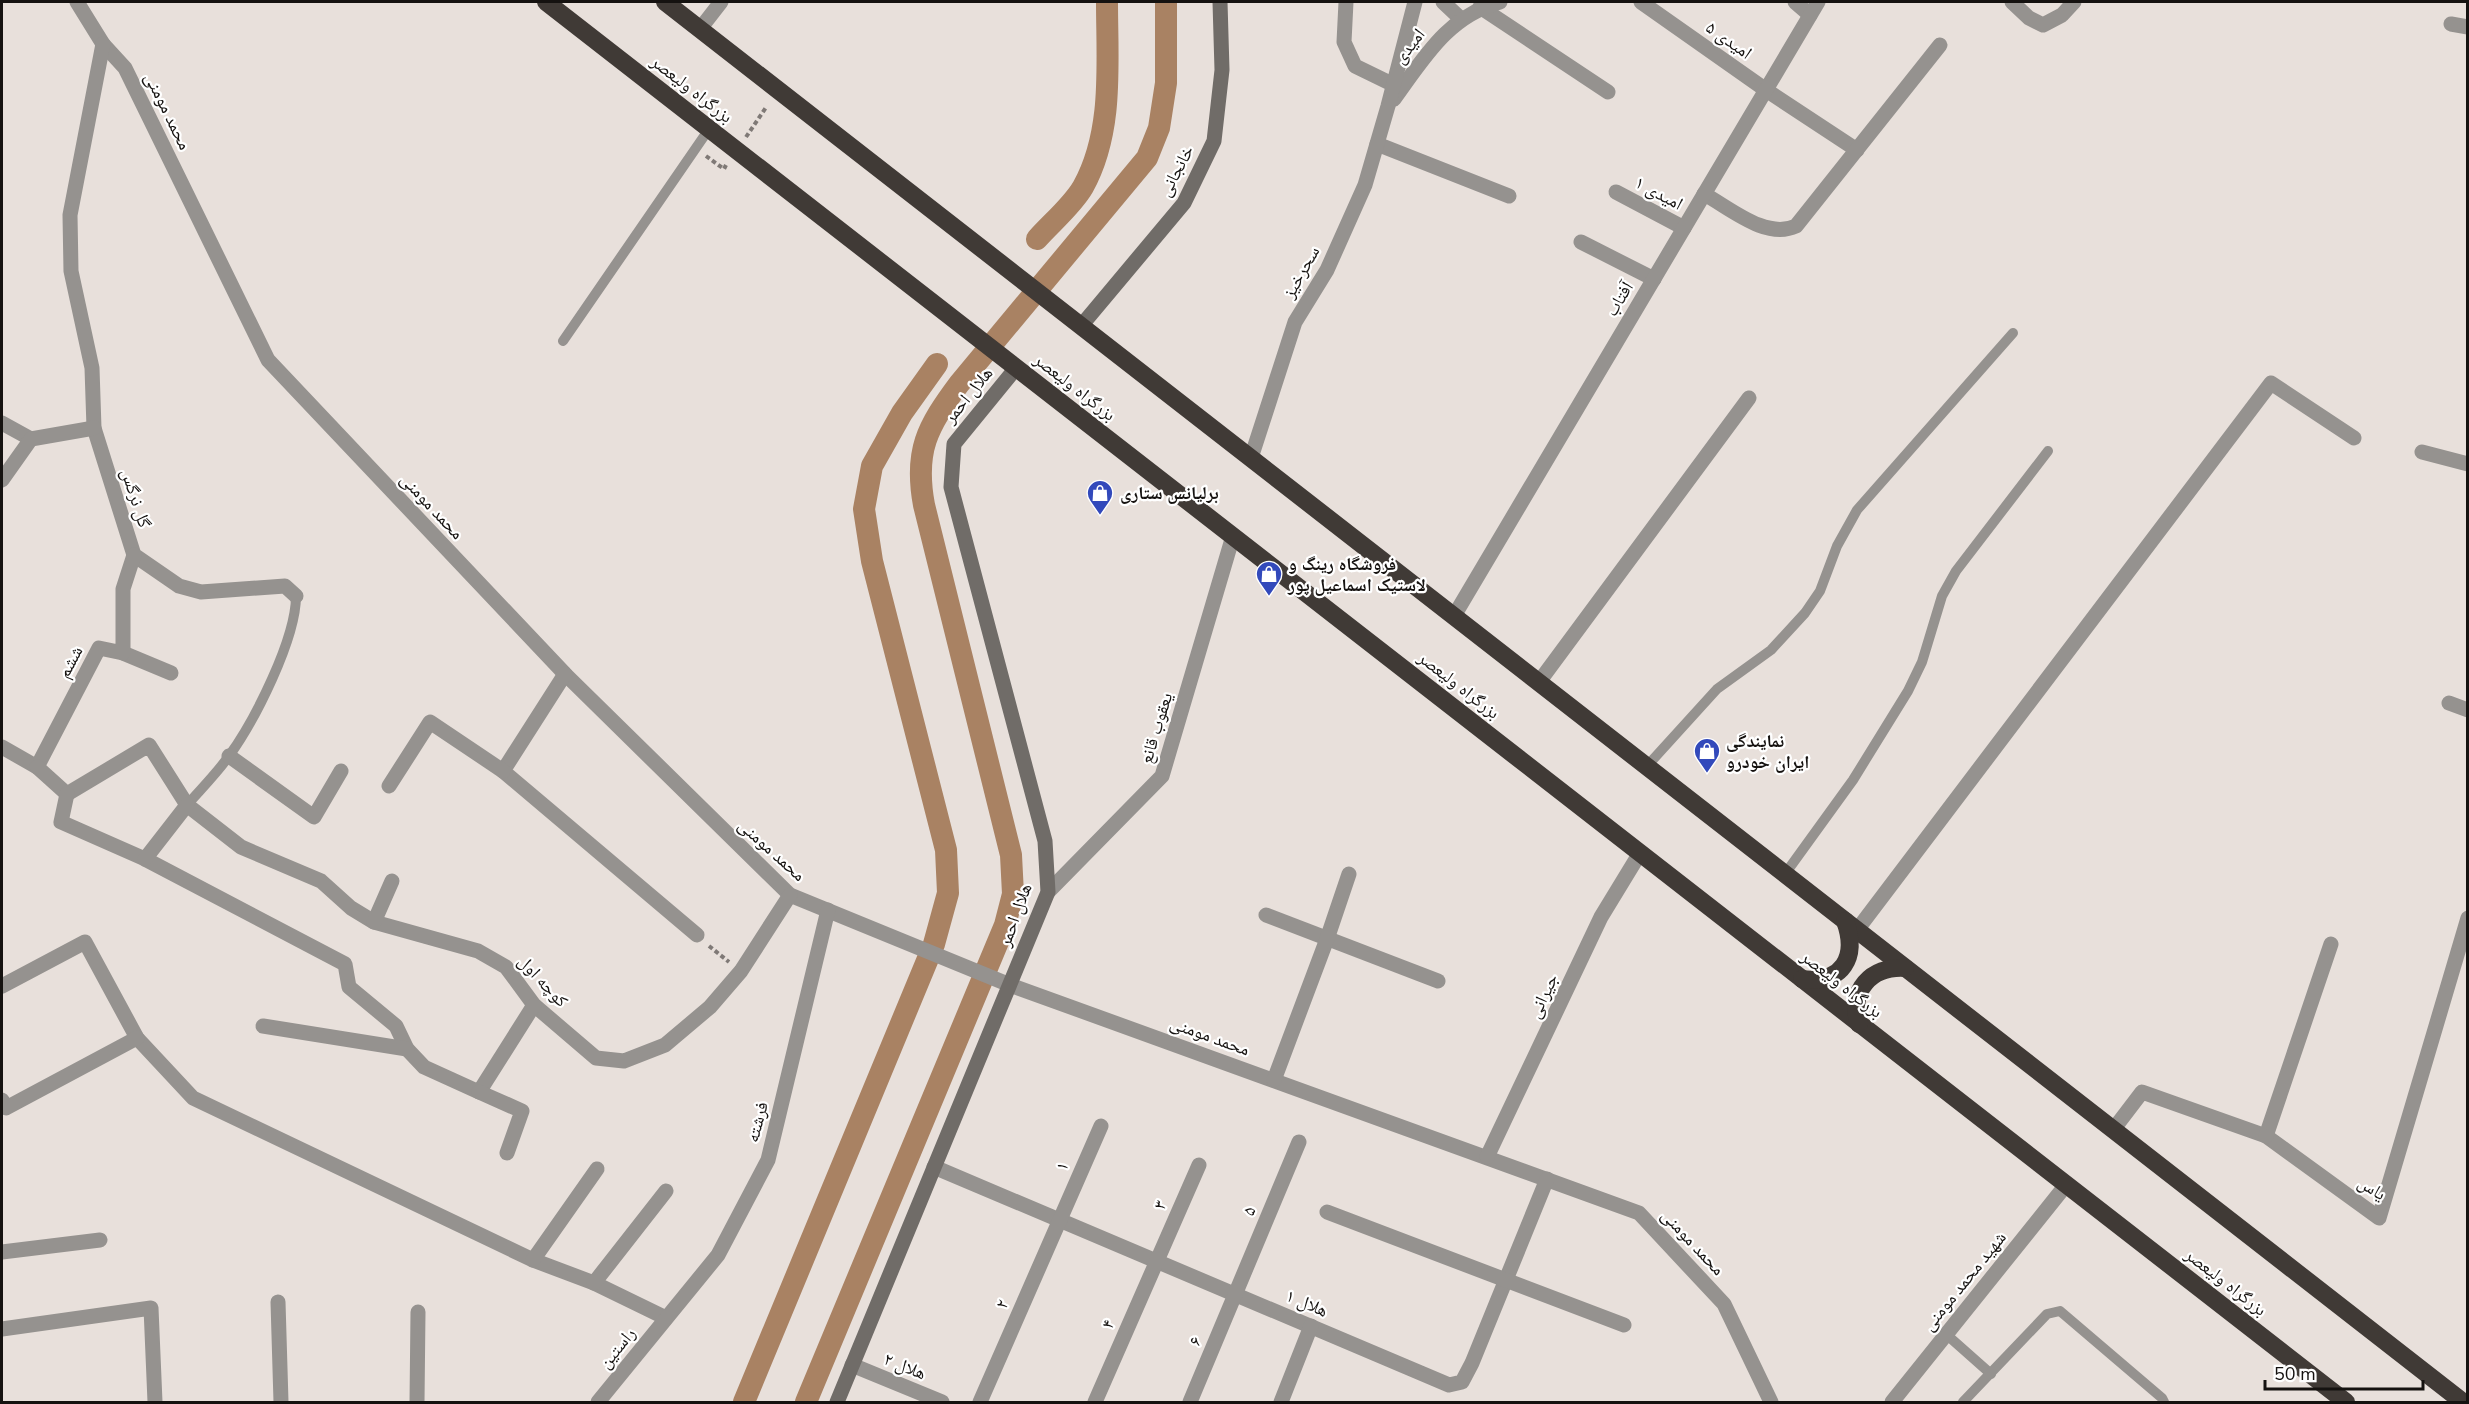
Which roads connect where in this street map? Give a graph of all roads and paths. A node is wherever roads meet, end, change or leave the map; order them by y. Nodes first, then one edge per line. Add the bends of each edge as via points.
1 (77, 2) edge
2 (546, 2) edge
3 (665, 2) edge
4 (721, 2) edge
5 (1220, 2) edge
6 (1346, 2) edge
7 (1414, 2) edge
8 (1443, 2) edge
9 (1500, 2) edge
10 (1641, 2) edge
11 (1795, 2) edge
12 (2012, 2) edge
13 (2074, 2) edge
14 (1480, 7) junction
15 (1814, 8) edge
16 (1461, 19) junction
17 (2451, 24) dead end
18 (2468, 27) edge
19 (700, 29) junction
20 (103, 44) junction
21 (1940, 45) dead end
22 (1394, 85) junction
23 (1766, 90) junction
24 (1608, 92) dead end
25 (770, 102) dead end
26 (1388, 106) junction
27 (709, 129) junction
28 (743, 140) dead end
29 (1377, 144) junction
30 (1857, 150) junction
31 (706, 156) dead end
32 (730, 159) dead end
33 (1616, 192) dead end
34 (1704, 194) junction
35 (1509, 196) dead end
36 (1684, 228) junction
37 (1581, 242) dead end
38 (1654, 279) junction
39 (1082, 326) junction
40 (2013, 333) dead end
41 (563, 341) dead end
42 (1016, 368) junction
43 (1749, 398) dead end
44 (2, 423) edge
45 (94, 428) junction
46 (2354, 438) dead end
47 (31, 439) junction
48 (2048, 451) dead end
49 (2422, 452) dead end
50 (1251, 458) junction
51 (2468, 464) edge
52 (2, 480) edge
53 (1233, 536) junction
54 (134, 555) junction
55 (296, 596) joint
56 (1454, 616) junction
57 (123, 653) junction
58 (171, 673) dead end
59 (565, 674) junction
60 (1539, 682) junction
61 (2449, 703) dead end
62 (2468, 710) edge
63 (2, 747) edge
64 (229, 756) junction
65 (1647, 766) junction
66 (37, 767) junction
67 (341, 771) dead end
68 (502, 771) junction
69 (389, 786) dead end
70 (67, 794) junction
71 (187, 805) junction
72 (1640, 853) junction
73 (145, 859) junction
74 (1348, 874) dead end
75 (1785, 874) junction
76 (392, 881) dead end
77 (1048, 892) junction
78 (790, 895) junction
79 (828, 910) junction
80 (1266, 915) dead end
81 (2468, 918) edge
82 (374, 922) junction
83 (1851, 925) junction
84 (697, 935) joint
85 (1327, 939) junction
86 (2331, 944) dead end
87 (1905, 968) junction
88 (741, 971) junction
89 (1802, 979) junction
90 (1438, 981) dead end
91 (1003, 982) junction
92 (2, 986) edge
93 (534, 1005) junction
94 (1859, 1024) junction
95 (263, 1026) dead end
96 (137, 1038) junction
97 (407, 1049) junction
98 (1274, 1080) junction
99 (479, 1092) junction
100 (2, 1100) edge
101 (1101, 1126) dead end
102 (2114, 1130) junction
103 (2266, 1136) junction
104 (1299, 1142) dead end
105 (507, 1153) dead end
106 (1487, 1157) junction
107 (1199, 1165) dead end
108 (934, 1167) junction
109 (597, 1169) dead end
110 (1547, 1179) junction
111 (2066, 1185) junction
112 (666, 1191) dead end
113 (1327, 1212) dead end
114 (1059, 1220) junction
115 (100, 1240) dead end
116 (2, 1252) edge
117 (533, 1260) junction
118 (1157, 1262) junction
119 (1506, 1280) junction
120 (594, 1283) junction
121 (1235, 1295) junction
122 (278, 1302) dead end
123 (418, 1312) dead end
124 (666, 1318) junction
125 (1624, 1325) dead end
126 (1311, 1326) junction
127 (2, 1329) edge
128 (1947, 1335) junction
129 (852, 1365) junction
130 (1991, 1374) junction
131 (155, 1402) edge
132 (281, 1402) edge
133 (417, 1402) edge
134 (598, 1402) edge
135 (837, 1402) edge
136 (942, 1402) edge
137 (980, 1402) edge
138 (1095, 1402) edge
139 (1190, 1402) edge
140 (1281, 1402) edge
141 (1771, 1402) edge
142 (1892, 1402) edge
143 (1963, 1402) edge
144 (2163, 1402) edge
145 (2346, 1402) edge
146 (2463, 1402) edge

1 - 20 street, محمد مومنی
2 - 27 highway, بزرگراه ولیعصر
3 - 19 highway
4 - 19 street
5 - 39 main road, خانجانی via 1222,70 1214,141 1184,203
6 - 22 street via 1344,42 1355,66
7 - 22 street, سحرخیز
8 - 16 street
9 - 14 street, امیدی
10 - 23 street, امیدی ۵
11 - 15 street
12 - 13 street via 2043,25 2062,15
14 - 16 street, امیدی
14 - 24 street
15 - 23 street, آفتاب
16 - 26 street, امیدی via 1423,59
17 - 18 street
19 - 39 highway
20 - 45 street, گل نرگس via 70,215 71,271 92,368
20 - 59 street, محمد مومنی via 125,68 268,360
21 - 30 street
22 - 26 street, سحرخیز
23 - 30 street, امیدی ۵
23 - 34 street, آفتاب
25 - 28 path
26 - 29 street, سحرخیز
27 - 41 lane
27 - 42 highway, بزرگراه ولیعصر
29 - 35 street
29 - 50 street, سحرخیز via 1365,185 1327,270 1295,322
30 - 34 street via 1796,226 1787,230 1767,229
31 - 32 path via 724,169
33 - 36 street, امیدی ۱
34 - 36 street, آفتاب
36 - 38 street, آفتاب
37 - 38 street
38 - 56 street, آفتاب
39 - 50 highway
40 - 65 lane via 1857,510 1837,546 1820,591 1805,613 1771,650 1716,689
42 - 53 highway, بزرگراه ولیعصر
42 - 77 main road, هلال احمر via 954,444 951,487 1045,842
43 - 60 street
44 - 47 street
45 - 47 street
45 - 54 street, گل نرگس
46 - 83 street via 2271,383
47 - 52 street
48 - 75 lane via 1956,571 1942,596 1922,662 1908,691 1853,780
49 - 51 street
50 - 56 highway
53 - 72 highway, بزرگراه ولیعصر
53 - 77 street, یعقوب قانع via 1162,776
54 - 55 street, گل نرگس via 179,586 201,592 285,586
54 - 57 street via 123,589
55 - 64 lane, گل نرگس via 296,615 277,666
56 - 60 highway
57 - 58 street
57 - 66 street, ششم via 99,648
59 - 68 street
59 - 78 street, محمد مومنی
60 - 65 highway
61 - 62 street
63 - 66 street
64 - 67 street via 314,818
64 - 71 lane, گل نرگس
65 - 75 highway
66 - 70 street
68 - 69 street via 430,722
68 - 84 street
70 - 71 street, کوچه اول via 148,745
70 - 73 street via 61,822
71 - 73 street
71 - 82 street, کوچه اول via 241,847 321,881
72 - 89 highway, بزرگراه ولیعصر
72 - 106 street, جیرانی via 1601,917
73 - 97 street via 345,964 349,987 396,1026
74 - 85 street
75 - 83 highway
76 - 82 street
77 - 91 main road, هلال احمر
78 - 79 street, محمد مومنی
78 - 88 street, کوچه اول
79 - 91 street, محمد مومنی
79 - 124 street, فرشته via 768,1161 718,1255
80 - 85 street
81 - 103 street, یاس via 2379,1218
82 - 93 street, کوچه اول via 478,951 506,967
83 - 87 highway
83 - 89 highway via 1847,961 1829,977
84 - 88 path
85 - 90 street
85 - 98 street
86 - 103 street
87 - 94 highway via 1883,969 1859,991
87 - 102 highway
88 - 93 street, کوچه اول via 710,1007 665,1045 624,1061 596,1058
89 - 94 highway, بزرگراه ولیعصر
91 - 98 street, محمد مومنی
91 - 108 main road, هلال احمر
92 - 96 street via 85,942
93 - 99 street
94 - 111 highway, بزرگراه ولیعصر
95 - 97 street
96 - 100 street via 6,1108
96 - 117 street via 192,1098
97 - 99 street via 424,1067
98 - 106 street, محمد مومنی
99 - 105 street via 522,1111
101 - 114 street, ۱
102 - 103 street, یاس via 2142,1092
102 - 146 highway
104 - 121 street, ۵
106 - 110 street, محمد مومنی
107 - 118 street, ۳
108 - 114 street, هلال ۱
108 - 129 main road, هلال احمر
109 - 117 street
110 - 119 street, هلال ۱
110 - 141 street, محمد مومنی via 1639,1213 1724,1304
111 - 128 street, شهید محمد مومنی
111 - 145 highway, بزرگراه ولیعصر
112 - 120 street
113 - 119 street
114 - 118 street, هلال ۱
114 - 137 street, ۲
115 - 116 street
117 - 120 street
118 - 121 street, هلال ۱
118 - 138 street, ۴
119 - 125 street
119 - 126 street, هلال ۱ via 1462,1382 1449,1385
120 - 124 street
121 - 126 street, هلال ۱
121 - 139 street, ۶
122 - 132 street
123 - 133 street
124 - 134 street, راستین
126 - 140 street
127 - 131 street via 151,1308
128 - 130 lane
128 - 142 street, شهید محمد مومنی
129 - 135 main road, هلال احمر
129 - 136 street, هلال ۲
130 - 143 lane
130 - 144 lane via 2047,1314 2060,1311

